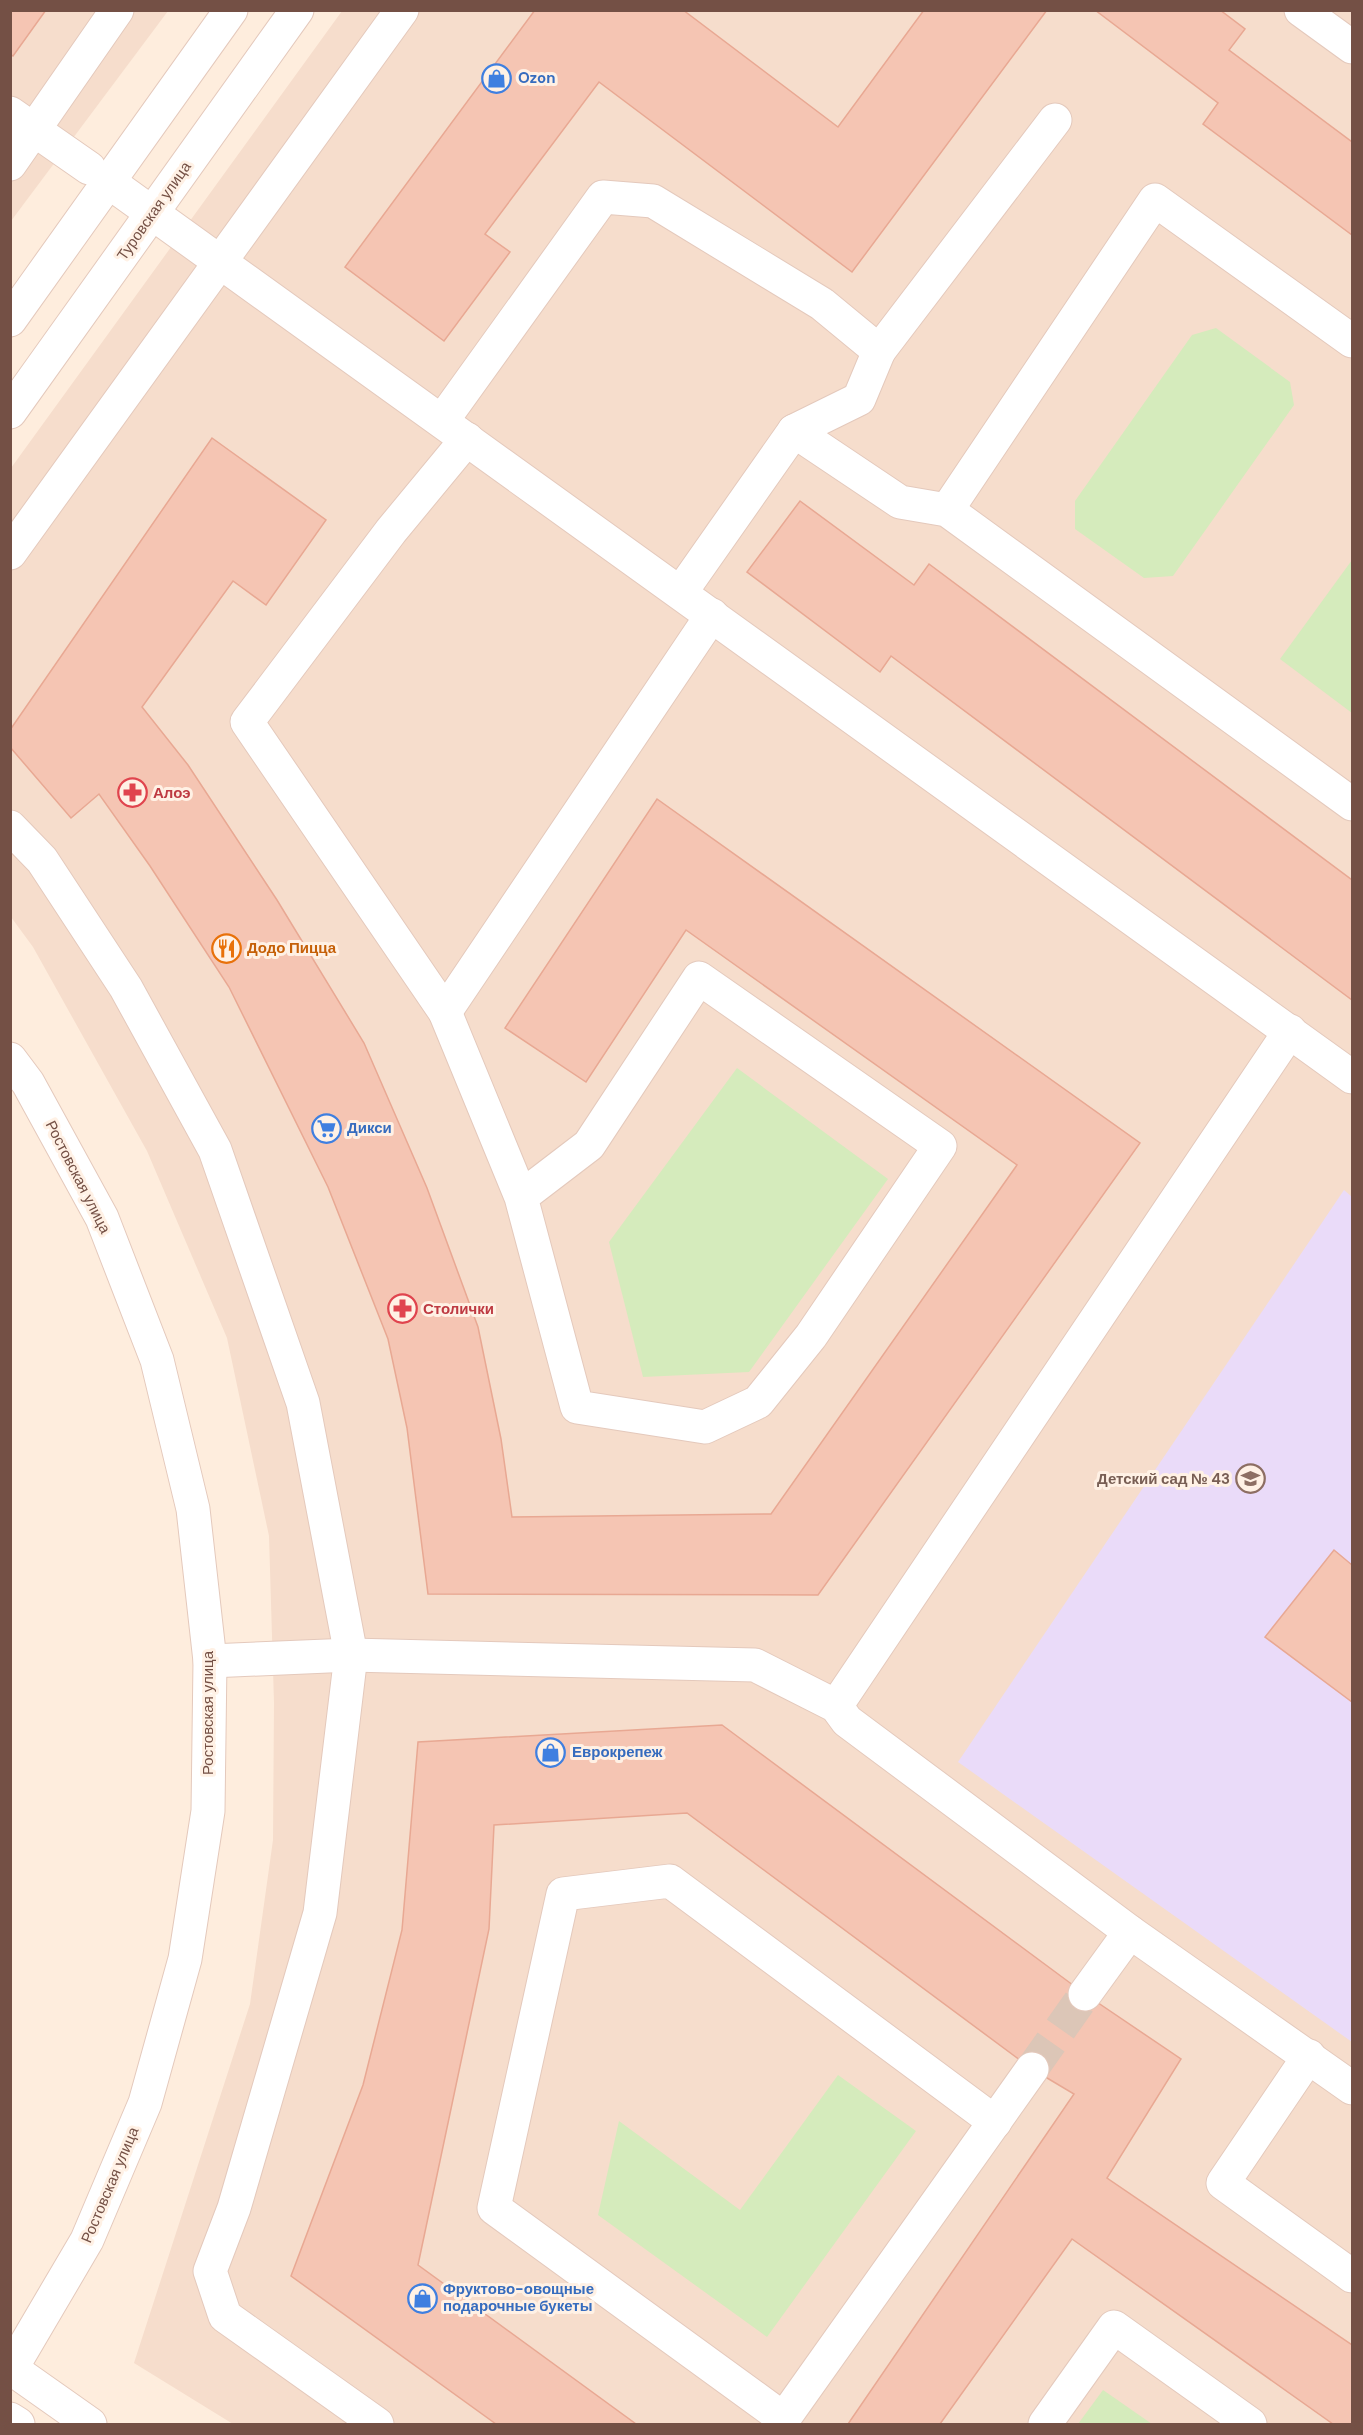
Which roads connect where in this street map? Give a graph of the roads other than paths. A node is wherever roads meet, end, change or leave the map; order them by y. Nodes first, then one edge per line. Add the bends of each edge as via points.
1 (117, 10) edge
2 (231, 10) edge
3 (297, 10) edge
4 (402, 10) edge
5 (1300, 10) edge
6 (1353, 47) edge
7 (1055, 120) dead end
8 (23, 121) edge
9 (10, 164) edge
10 (99, 175) junction
11 (153, 213) junction
12 (210, 253) junction
13 (10, 320) edge
14 (1353, 341) edge
15 (879, 351) junction
16 (10, 412) edge
17 (455, 430) junction
18 (794, 431) junction
19 (946, 510) junction
20 (10, 553) edge
21 (681, 592) junction
22 (712, 615) junction
23 (1353, 804) edge
24 (10, 827) edge
25 (445, 1012) junction
26 (1290, 1031) junction
27 (10, 1059) edge
28 (1353, 1077) edge
29 (521, 1197) junction
30 (351, 1655) junction
31 (210, 1661) junction
32 (836, 1706) junction
33 (1130, 1932) junction
34 (1085, 1994) tunnel mouth
35 (1309, 2056) junction
36 (1032, 2069) tunnel mouth
37 (1353, 2088) edge
38 (995, 2122) junction
39 (1353, 2276) edge
40 (11, 2370) edge
41 (10, 2419) edge
42 (782, 2422) edge
43 (18, 2424) edge
44 (90, 2424) edge
45 (377, 2424) edge
46 (1045, 2424) edge
47 (1250, 2424) edge

1 - 8 street
2 - 10 street
3 - 11 street, Туровская улица
4 - 12 street
5 - 6 street
7 - 15 street
8 - 9 street
8 - 10 street
10 - 11 street
10 - 13 street
11 - 12 street
11 - 16 street, Туровская улица
12 - 17 street
12 - 20 street
14 - 19 street via 1155,200
15 - 17 street via 822,304 653,201 603,197
15 - 18 street via 860,399
17 - 21 street
17 - 25 street via 391,531 247,722
18 - 19 street via 900,502
18 - 21 street
19 - 23 street
21 - 22 street
22 - 25 street
22 - 26 street
24 - 30 street via 42,860 126,988 215,1150 303,1403
25 - 29 street
26 - 28 street
26 - 32 street
27 - 31 street, Ростовская улица via 28,1083 102,1218 157,1360 194,1509
29 - 29 street via 577,1407 705,1427 758,1402 811,1336 940,1146 699,978 589,1145
30 - 31 street
30 - 32 street via 755,1665
30 - 45 street via 320,1913 234,2208 210,2271 225,2316
31 - 40 street, Ростовская улица via 208,1811 185,1959 148,2092 87,2240
32 - 33 street via 847,1721
33 - 34 street
33 - 35 street
35 - 37 street
35 - 39 street via 1223,2183
36 - 38 street
38 - 42 street
38 - 42 street via 669,1881 563,1894 494,2208
40 - 44 street, Ростовская улица
41 - 43 street
46 - 47 street via 1114,2328

